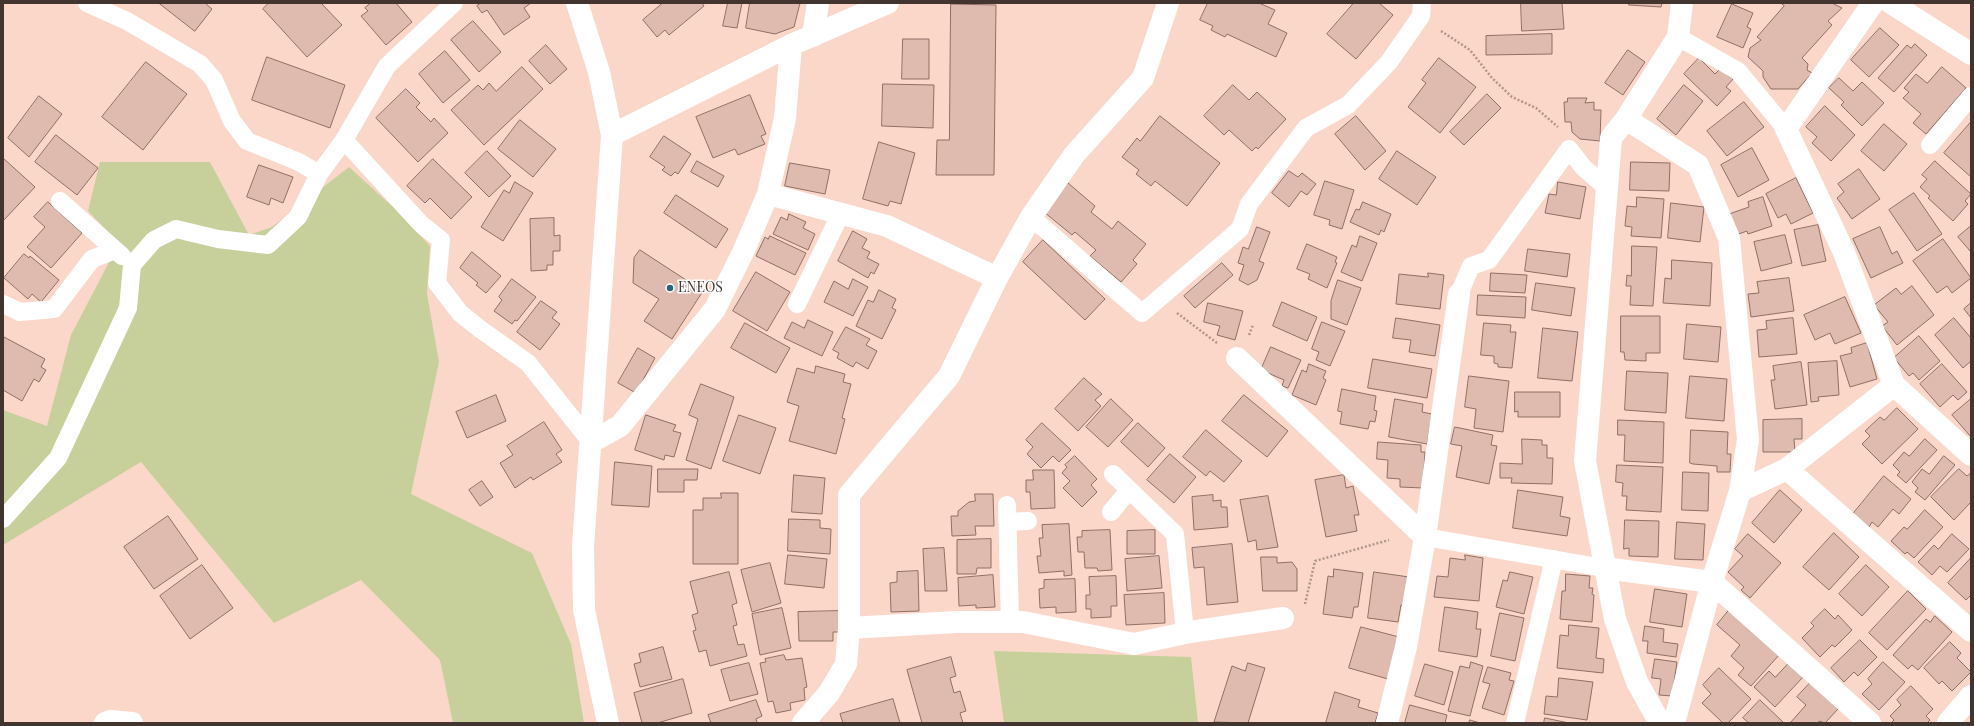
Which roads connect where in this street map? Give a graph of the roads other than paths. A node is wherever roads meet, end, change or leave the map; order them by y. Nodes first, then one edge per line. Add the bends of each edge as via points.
1 (87, 3) edge
2 (454, 3) edge
3 (577, 3) edge
4 (818, 3) edge
5 (888, 3) edge
6 (1168, 3) edge
7 (1422, 3) edge
8 (1682, 3) edge
9 (1873, 3) edge
10 (1891, 3) edge
11 (813, 36) junction
12 (1678, 37) junction
13 (791, 45) junction
14 (1970, 52) edge
15 (1971, 96) edge
16 (1626, 119) junction
17 (1786, 129) junction
18 (612, 135) junction
19 (344, 140) junction
20 (1930, 145) dead end
21 (319, 174) junction
22 (1607, 188) junction
23 (768, 194) junction
24 (60, 201) dead end
25 (841, 213) junction
26 (1031, 217) junction
27 (114, 250) junction
28 (132, 265) junction
29 (997, 278) junction
30 (1459, 294) joint
31 (3, 304) edge
32 (797, 304) dead end
33 (1237, 358) road end
34 (1894, 385) junction
35 (591, 442) junction
36 (1971, 455) edge
37 (1787, 469) junction
38 (1113, 474) dead end
39 (1129, 490) junction
40 (1740, 491) junction
41 (1112, 512) dead end
42 (3, 519) edge
43 (1028, 521) dead end
44 (1425, 536) junction
45 (1554, 559) junction
46 (1604, 568) junction
47 (1712, 582) junction
48 (1283, 618) road end
49 (1010, 622) junction
50 (849, 628) junction
51 (1971, 631) edge
52 (1184, 633) junction
53 (1971, 696) edge
54 (105, 723) edge
55 (132, 723) edge
56 (608, 723) edge
57 (803, 723) edge
58 (1387, 723) edge
59 (1515, 723) edge
60 (1660, 723) edge
61 (1674, 723) edge
62 (1870, 723) edge
63 (1948, 723) edge

1 - 21 lane via 127,22 200,64 214,80 232,121 247,141 299,162
2 - 19 lane via 387,66
3 - 18 street via 599,72
4 - 11 street
5 - 11 street
6 - 26 street via 1143,78 1074,155
7 - 26 lane via 1421,16 1388,62 1348,105 1306,128 1250,204 1240,230 1142,313
8 - 12 street
9 - 17 street
10 - 14 street
11 - 13 street
12 - 16 street
12 - 17 lane via 1738,71
13 - 18 street
13 - 23 street via 785,118
15 - 20 lane
16 - 22 street via 1611,138
16 - 40 street via 1698,165 1729,238 1748,440
17 - 34 street via 1843,250
18 - 35 street
19 - 21 lane
19 - 35 lane via 421,224 441,240 436,282 460,313 528,363
21 - 28 lane via 298,217 268,245 218,239 176,229 154,240
22 - 30 lane via 1583,168 1569,149 1489,260 1471,266
22 - 46 street via 1585,461
23 - 25 street
23 - 35 street via 715,309 620,426
24 - 27 lane
25 - 29 street via 887,226
25 - 32 lane
26 - 29 street
27 - 28 lane
27 - 31 lane via 92,259 54,309 20,312
28 - 42 lane via 128,308 58,458
29 - 50 street via 949,376 849,495
30 - 44 street
33 - 44 street
34 - 36 street
34 - 37 street
35 - 56 street via 583,546 584,610
37 - 40 street
37 - 51 street
38 - 39 lane
39 - 41 lane
39 - 52 lane via 1175,534
40 - 47 street
43 - 49 lane via 1007,513
44 - 45 lane
44 - 58 street via 1406,647
45 - 46 lane
45 - 59 lane
46 - 47 street
46 - 60 street via 1615,619 1627,654 1638,682
47 - 61 street
47 - 62 street
48 - 52 street
49 - 50 street
49 - 52 street via 1023,622 1134,644
50 - 57 street via 846,664 829,693
53 - 63 street
54 - 55 street

